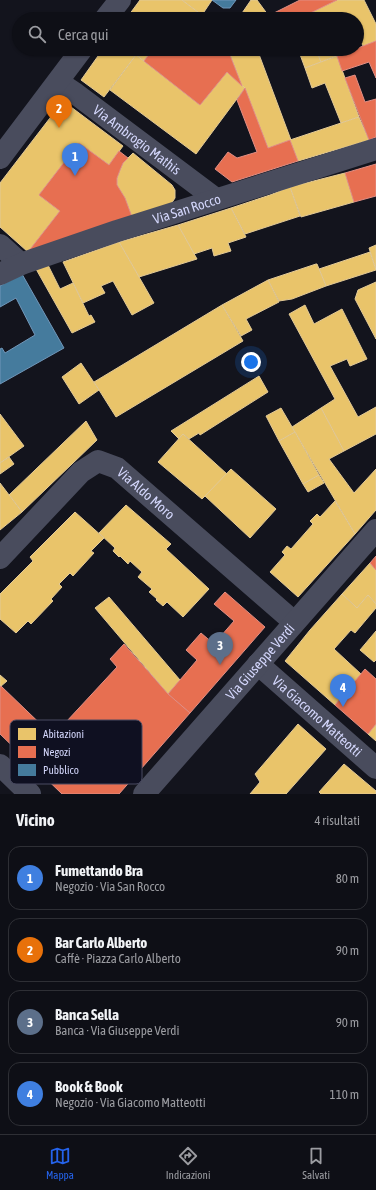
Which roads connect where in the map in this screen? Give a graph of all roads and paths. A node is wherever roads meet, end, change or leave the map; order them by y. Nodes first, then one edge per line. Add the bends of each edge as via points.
1 (120, 0) edge
2 (111, 12) edge
3 (77, 56) edge
4 (58, 82) junction
5 (376, 149) edge
6 (0, 158) edge
7 (216, 199) junction
8 (0, 245) edge
9 (21, 264) junction
10 (0, 274) edge
11 (376, 530) edge
12 (0, 558) edge
13 (294, 622) junction
14 (258, 664) junction
15 (0, 765) edge
16 (376, 768) edge
17 (10, 775) edge
18 (20, 784) edge
19 (30, 794) edge
20 (144, 794) edge

1 - 2 street
3 - 4 street
4 - 6 street
4 - 7 street, Via Ambrogio Mathis
5 - 7 street, Via San Rocco
7 - 9 street, Via San Rocco
8 - 9 street
9 - 10 street, Via San Rocco
11 - 13 street, Via Giuseppe Verdi
12 - 13 street, Via Aldo Moro via 81,472 98,461 117,468
13 - 14 street, Via Giuseppe Verdi
14 - 16 street, Via Giacomo Matteotti
14 - 20 street, Via Giuseppe Verdi
15 - 17 street
18 - 19 street

